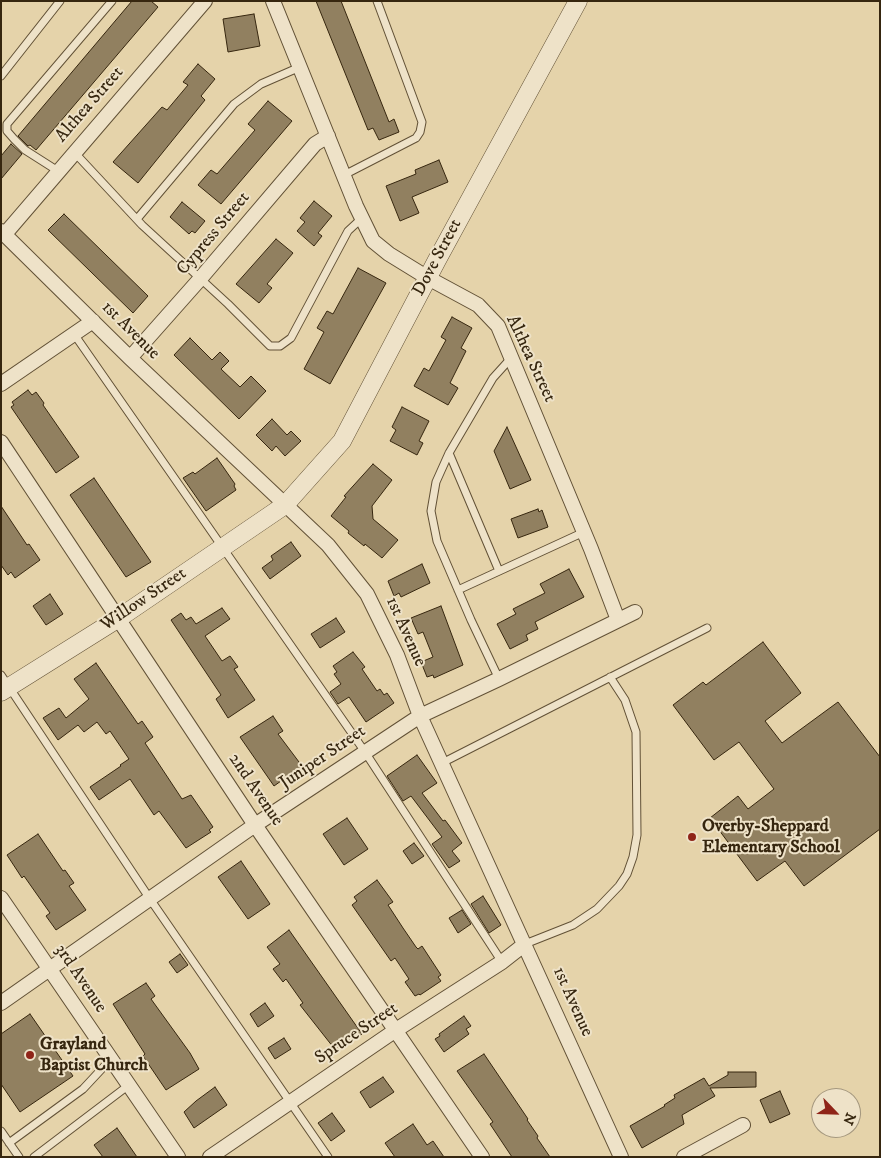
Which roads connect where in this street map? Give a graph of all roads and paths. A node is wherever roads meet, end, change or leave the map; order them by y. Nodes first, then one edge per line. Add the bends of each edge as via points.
1 (60, 1) edge
2 (112, 1) edge
3 (205, 1) edge
4 (273, 1) edge
5 (376, 1) edge
6 (578, 1) edge
7 (300, 67) junction
8 (1, 76) edge
9 (328, 136) junction
10 (74, 152) junction
11 (58, 171) junction
12 (344, 175) junction
13 (362, 218) junction
14 (137, 219) junction
15 (3, 232) edge
16 (428, 278) junction
17 (200, 279) junction
18 (93, 321) junction
19 (74, 334) junction
20 (512, 357) junction
21 (130, 358) junction
22 (1, 384) edge
23 (1, 442) edge
24 (449, 453) junction
25 (284, 505) junction
26 (584, 532) junction
27 (222, 548) junction
28 (499, 571) junction
29 (458, 590) junction
30 (636, 612) dead end
31 (119, 618) junction
32 (618, 620) junction
33 (707, 628) dead end
34 (610, 677) junction
35 (499, 679) junction
36 (4, 685) edge
37 (420, 716) junction
38 (364, 752) junction
39 (442, 763) junction
40 (256, 824) junction
41 (1, 898) edge
42 (150, 899) junction
43 (525, 944) junction
44 (502, 962) junction
45 (51, 969) junction
46 (1, 1003) edge
47 (396, 1030) junction
48 (112, 1059) junction
49 (129, 1085) junction
50 (290, 1102) junction
51 (743, 1125) dead end
52 (1, 1131) edge
53 (10, 1143) junction
54 (19, 1157) edge
55 (34, 1157) edge
56 (178, 1157) edge
57 (210, 1157) edge
58 (328, 1157) edge
59 (482, 1157) edge
60 (621, 1157) edge
61 (684, 1157) edge

1 - 8 lane
2 - 11 lane via 7,124 7,131 25,150
3 - 10 street, Althea Street
4 - 7 street, Althea Street
5 - 12 lane via 422,122 416,138
6 - 16 street, Dove Street
7 - 9 street, Althea Street
7 - 14 lane via 261,84 234,104
9 - 12 street, Althea Street
9 - 17 street, Cypress Street via 315,144
10 - 11 street, Althea Street
10 - 14 lane
11 - 15 street, Althea Street
12 - 13 street, Althea Street
13 - 16 street, Althea Street via 373,241
13 - 17 lane via 348,231 291,338 280,346 270,346
14 - 17 lane
15 - 18 street, 1st Avenue
16 - 20 street, Althea Street via 478,305 498,326
16 - 25 street, Dove Street via 342,441
17 - 21 street, Cypress Street
18 - 19 street
18 - 21 street, 1st Avenue
19 - 22 street
19 - 27 lane
20 - 24 lane via 493,378
20 - 26 street, Althea Street
21 - 25 street, 1st Avenue
23 - 31 street, 2nd Avenue
24 - 28 lane
24 - 29 lane via 436,482 431,511 437,540
25 - 27 street, Willow Street
25 - 37 street, 1st Avenue via 328,545 367,594 397,655
26 - 28 lane
26 - 32 street, Althea Street
27 - 31 street, Willow Street
27 - 38 lane
28 - 29 lane
29 - 35 lane
30 - 32 street, Juniper Street
31 - 36 street, Willow Street
31 - 40 street, 2nd Avenue
32 - 35 street, Juniper Street
33 - 34 lane
34 - 39 lane
34 - 43 lane via 625,700 636,732 637,835 633,857 619,886 597,909 573,925
35 - 37 street, Juniper Street
36 - 42 lane
37 - 38 street, Juniper Street
37 - 39 street, 1st Avenue
38 - 40 street, Juniper Street
38 - 44 lane
39 - 43 street, 1st Avenue
40 - 42 street, Juniper Street
40 - 47 street, 2nd Avenue
41 - 45 street, 3rd Avenue
42 - 45 street, Juniper Street
42 - 50 lane
43 - 44 street, Spruce Street
43 - 60 street, 1st Avenue
44 - 47 street, Spruce Street
45 - 46 street, Juniper Street
45 - 48 street, 3rd Avenue
47 - 50 street, Spruce Street
47 - 59 street, 2nd Avenue
48 - 49 street, 3rd Avenue
48 - 53 lane via 83,1089
49 - 55 lane
49 - 56 street, 3rd Avenue
50 - 57 street, Spruce Street
50 - 58 lane
51 - 61 street
52 - 53 lane
53 - 54 lane

